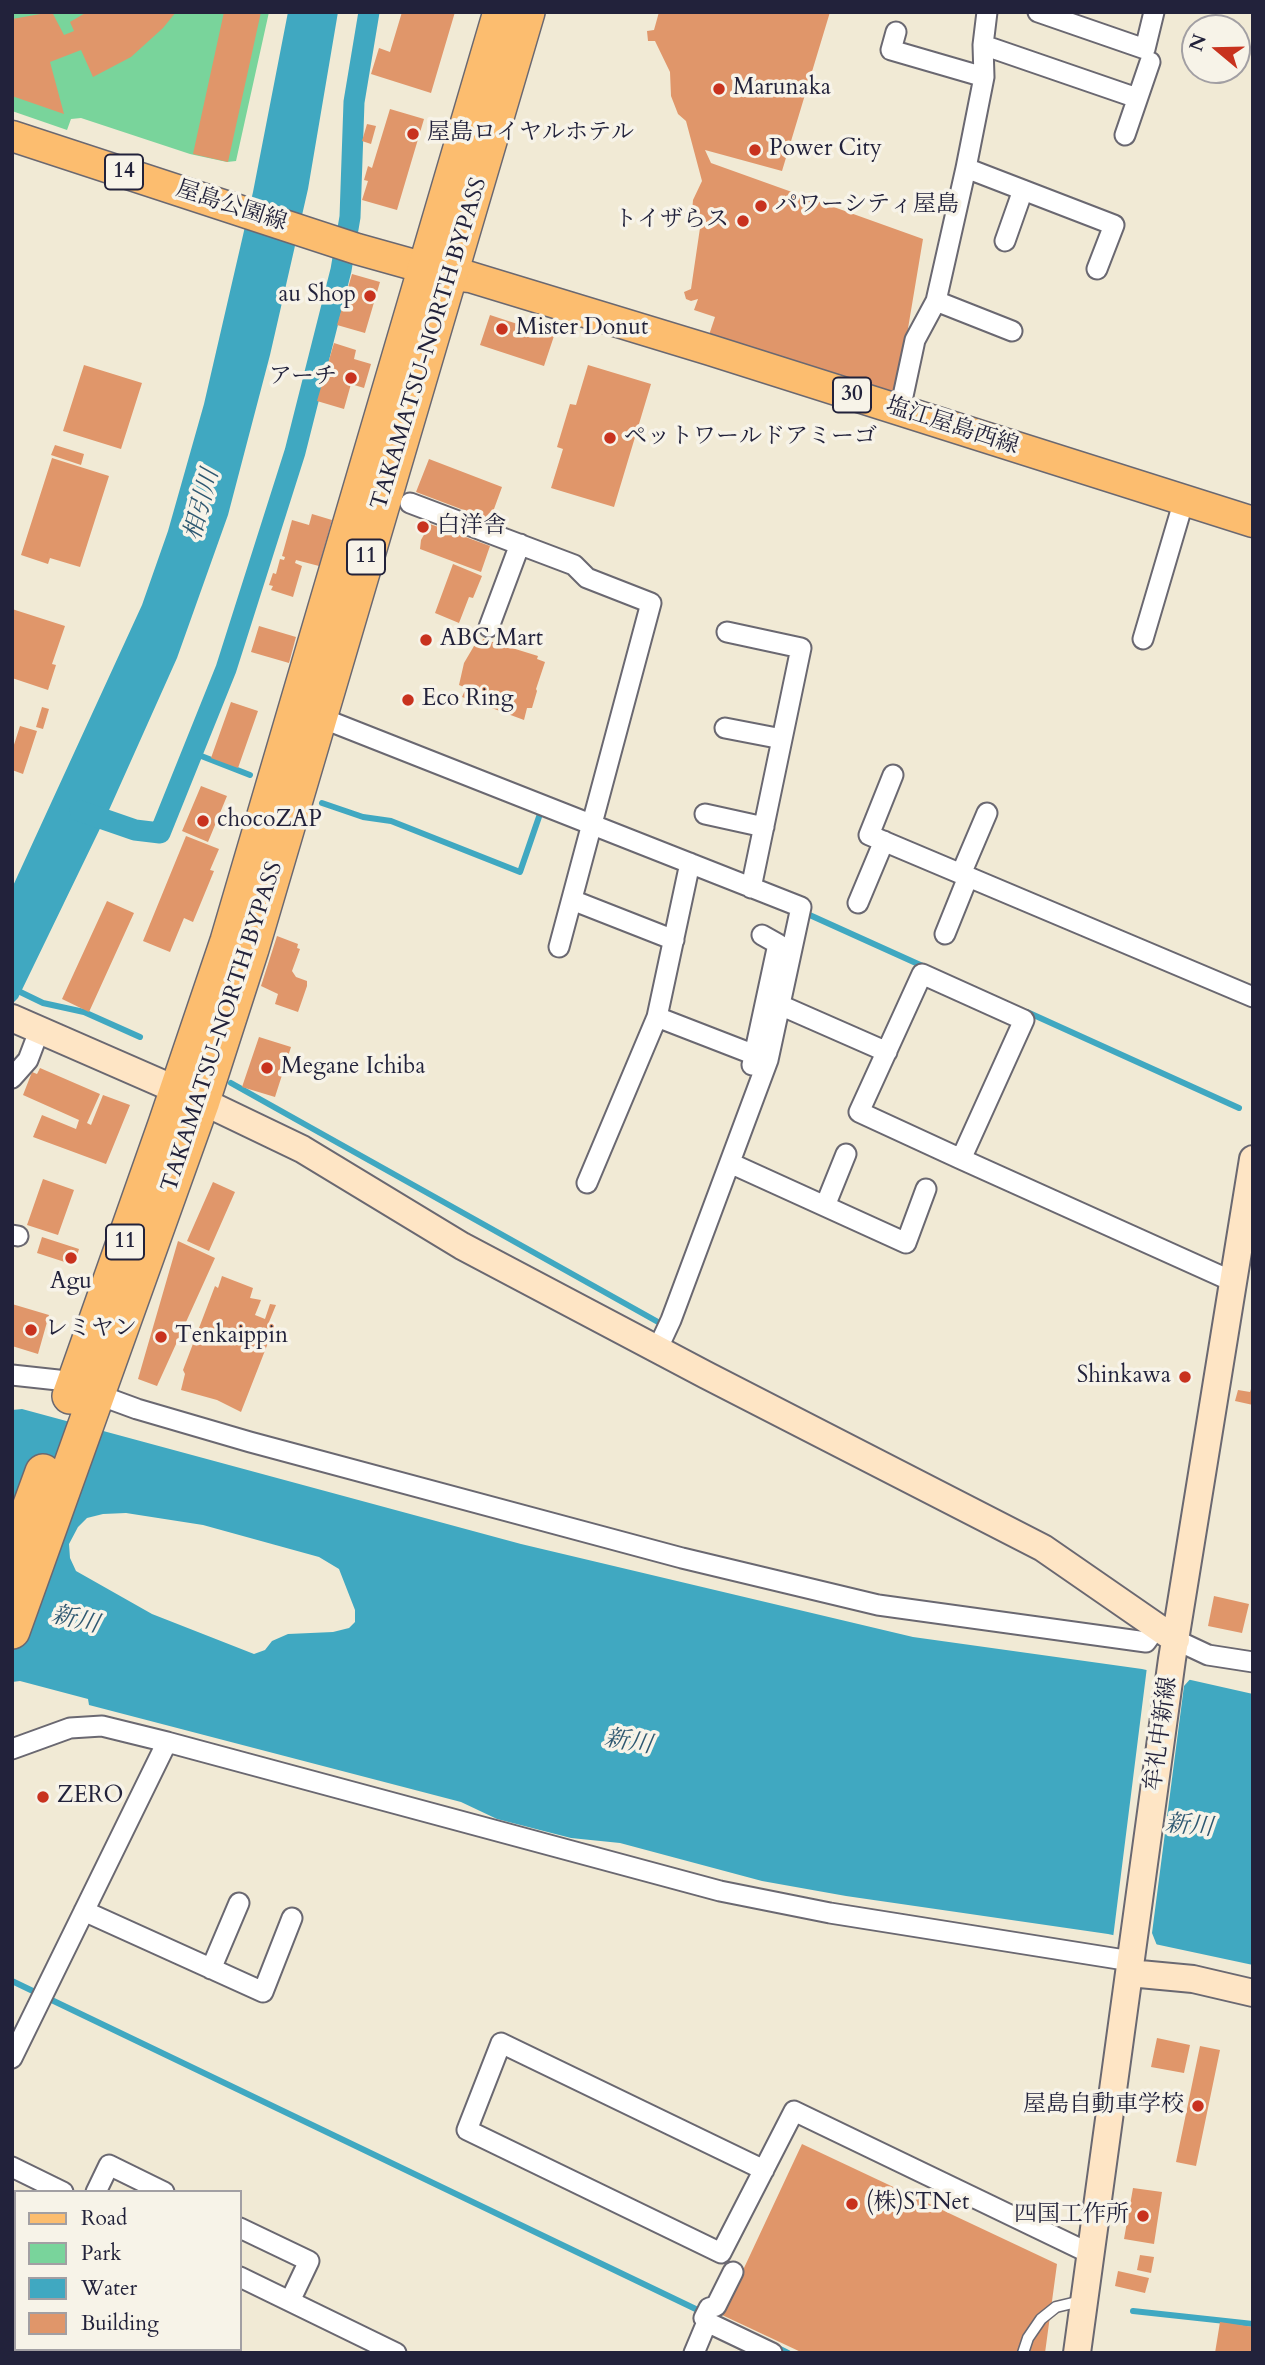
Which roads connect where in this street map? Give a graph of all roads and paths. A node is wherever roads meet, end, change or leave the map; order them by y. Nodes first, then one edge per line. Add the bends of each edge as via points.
1 (501, 12) edge
2 (527, 12) edge
3 (987, 12) edge
4 (1154, 12) edge
5 (1045, 13) edge
6 (896, 32) dead end
7 (983, 45) junction
8 (1150, 62) dead end
9 (984, 77) junction
10 (1138, 98) junction
11 (1125, 135) dead end
12 (12, 136) edge
13 (965, 168) junction
14 (1023, 190) junction
15 (1005, 242) dead end
16 (1097, 269) dead end
17 (438, 271) junction
18 (936, 301) junction
19 (1013, 331) dead end
20 (900, 410) junction
21 (1184, 500) junction
22 (410, 503) dead end
23 (1253, 522) edge
24 (520, 544) junction
25 (489, 626) dead end
26 (727, 632) dead end
27 (1143, 639) dead end
28 (319, 718) junction
29 (725, 728) dead end
30 (782, 738) junction
31 (893, 775) dead end
32 (705, 814) dead end
33 (987, 814) dead end
34 (594, 825) junction
35 (764, 827) junction
36 (884, 841) junction
37 (690, 863) junction
38 (965, 875) junction
39 (751, 888) junction
40 (572, 900) junction
41 (858, 903) dead end
42 (762, 934) dead end
43 (945, 934) dead end
44 (674, 940) junction
45 (559, 947) dead end
46 (1253, 997) edge
47 (780, 1005) junction
48 (657, 1017) junction
49 (28, 1025) edge
50 (887, 1052) junction
51 (758, 1062) junction
52 (12, 1077) edge
53 (190, 1096) junction
54 (846, 1154) dead end
55 (961, 1159) junction
56 (1253, 1159) edge
57 (730, 1163) junction
58 (587, 1183) dead end
59 (926, 1189) dead end
60 (825, 1206) junction
61 (1234, 1282) junction
62 (657, 1350) junction
63 (12, 1375) edge
64 (84, 1393) junction
65 (12, 1557) edge
66 (12, 1631) edge
67 (1168, 1642) junction
68 (1253, 1662) edge
69 (167, 1742) junction
70 (12, 1749) edge
71 (239, 1903) dead end
72 (84, 1911) junction
73 (292, 1918) dead end
74 (1131, 1960) junction
75 (211, 1969) junction
76 (1253, 1993) edge
77 (12, 2058) edge
78 (12, 2167) edge
79 (764, 2170) junction
80 (59, 2190) edge
81 (97, 2190) edge
82 (160, 2190) edge
83 (242, 2229) edge
84 (1091, 2254) junction
85 (733, 2272) dead end
86 (242, 2278) edge
87 (290, 2301) junction
88 (1084, 2301) junction
89 (707, 2322) junction
90 (396, 2353) edge
91 (694, 2353) edge
92 (772, 2353) edge
93 (1023, 2353) edge
94 (1077, 2353) edge

1 - 17 highway, TAKAMATSU-NORTH BYPASS / 11
2 - 17 highway, TAKAMATSU-NORTH BYPASS / 11
3 - 7 street
4 - 5 street via 1145,49
6 - 9 street via 891,50
7 - 9 street
7 - 10 street
8 - 10 street
9 - 13 street
10 - 11 street
12 - 17 main road, 屋島公園線 / 14
13 - 14 street
13 - 18 street
14 - 15 street
14 - 16 street via 1114,225
17 - 20 main road, 塩江屋島西線 / 30
17 - 28 highway, TAKAMATSU-NORTH BYPASS / 11
17 - 53 highway, TAKAMATSU-NORTH BYPASS / 11 via 228,940
18 - 19 street
18 - 20 street via 915,340
20 - 21 main road, 塩江屋島西線 / 30
21 - 23 main road, 塩江屋島西線 / 30
21 - 27 street
22 - 24 street
24 - 25 street
24 - 34 street via 651,603
26 - 30 street via 801,648
28 - 34 street
28 - 53 highway, TAKAMATSU-NORTH BYPASS / 11 via 251,948
29 - 30 street
30 - 35 street
31 - 36 street via 869,835
32 - 35 street
33 - 38 street
34 - 37 street
34 - 40 street
35 - 39 street
36 - 38 street
36 - 41 street
37 - 39 street
37 - 44 street
38 - 43 street
38 - 46 street
39 - 47 street via 801,907
40 - 44 street
40 - 45 street
42 - 51 street via 778,944
44 - 48 street
47 - 50 street
47 - 51 street
48 - 51 street
48 - 58 street
49 - 52 street via 28,1060
49 - 53 main road
50 - 55 street via 859,1112
50 - 55 street via 922,974 1024,1020
51 - 57 street
53 - 62 main road via 302,1149 462,1246
53 - 64 highway, TAKAMATSU-NORTH BYPASS / 11
54 - 60 street
55 - 61 street
56 - 61 main road, 牟礼中新線
57 - 60 street
57 - 62 street
59 - 60 street via 905,1242
61 - 67 main road, 牟礼中新線
62 - 67 main road via 1042,1548
63 - 64 street via 46,1378
64 - 65 highway, TAKAMATSU-NORTH BYPASS / 11
64 - 66 highway, TAKAMATSU-NORTH BYPASS / 11
64 - 67 street via 479,1504 878,1605
67 - 68 street
67 - 74 main road, 牟礼中新線
69 - 70 street via 102,1726 70,1728
69 - 72 street
69 - 74 street via 720,1891
71 - 75 street
72 - 75 street
72 - 77 street
73 - 75 street via 263,1993
74 - 76 main road
74 - 84 main road, 牟礼中新線
78 - 80 street
79 - 79 street via 721,2253 467,2130 501,2043
79 - 84 street via 794,2111
81 - 82 street via 109,2165
83 - 87 street via 309,2261
84 - 88 main road, 牟礼中新線
85 - 89 street via 716,2306 709,2308 704,2318
86 - 87 street
87 - 90 street
88 - 93 lane via 1056,2306 1041,2319
88 - 94 main road, 牟礼中新線
89 - 91 street
89 - 92 street

